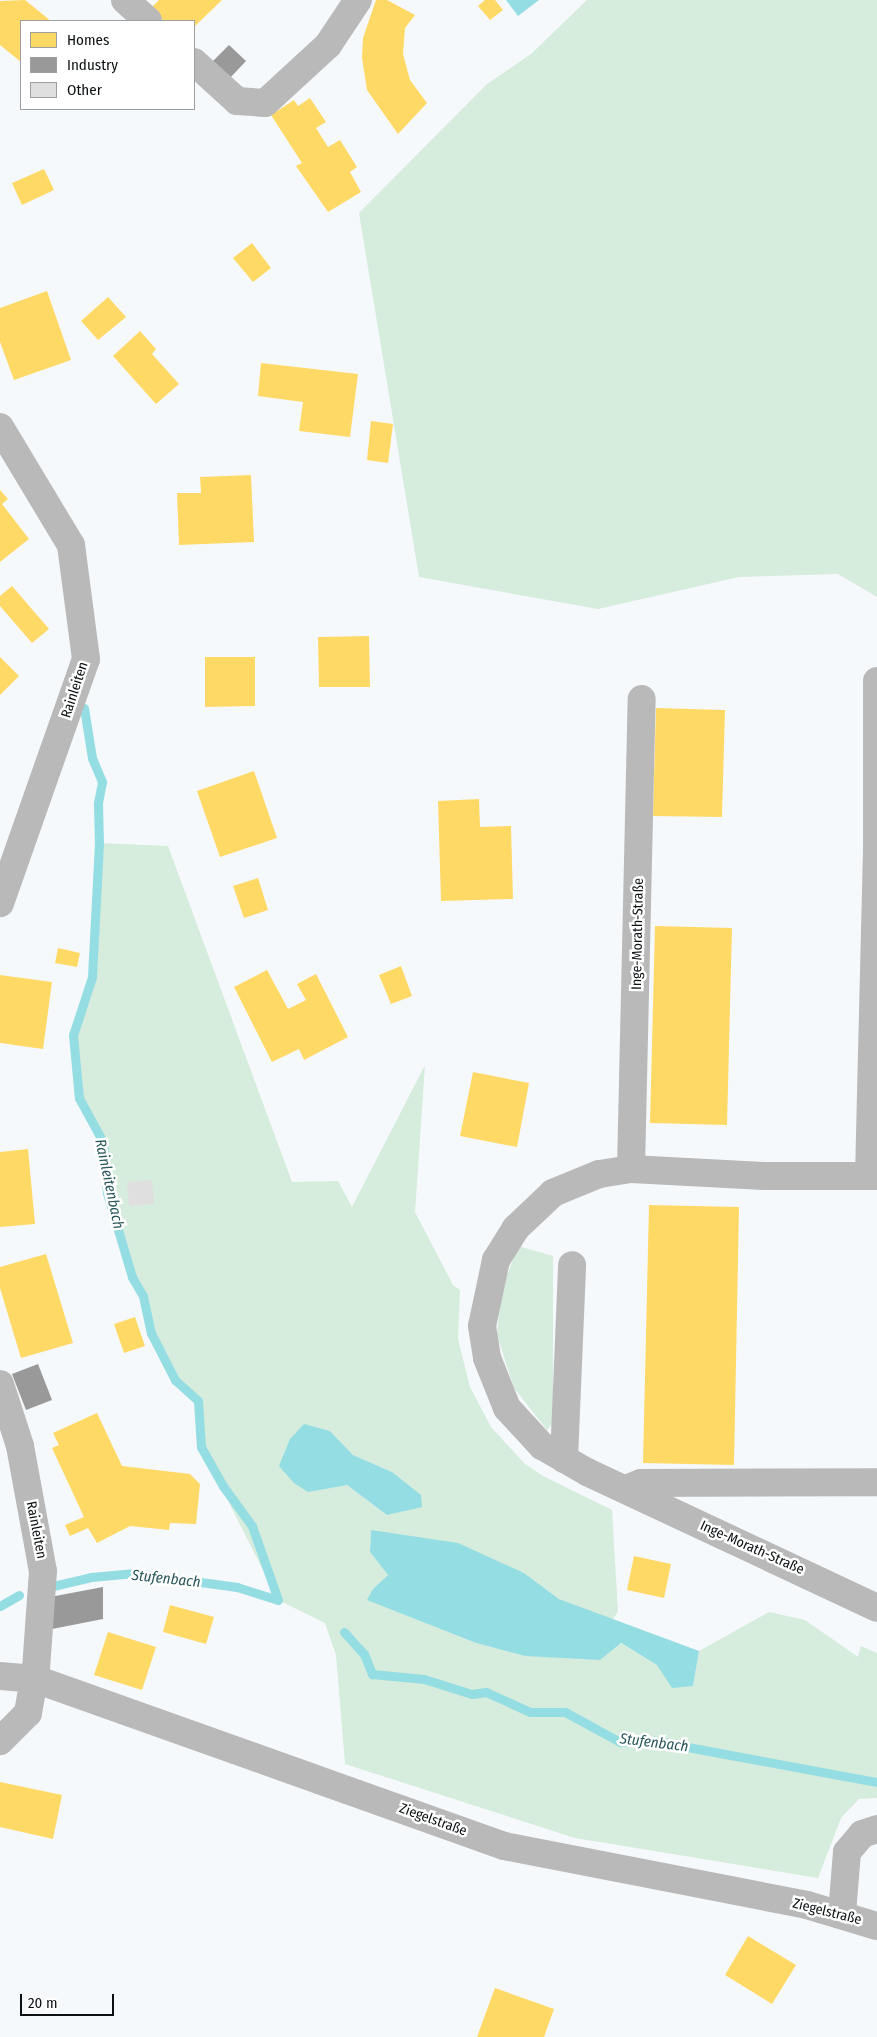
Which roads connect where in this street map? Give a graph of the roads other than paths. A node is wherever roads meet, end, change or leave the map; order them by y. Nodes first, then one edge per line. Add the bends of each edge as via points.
1 (125, 0) edge
2 (358, 0) edge
3 (147, 20) edge
4 (195, 63) edge
5 (0, 427) edge
6 (877, 681) edge
7 (642, 699) dead end
8 (0, 903) edge
9 (631, 1169) junction
10 (873, 1176) edge
11 (572, 1266) dead end
12 (0, 1384) edge
13 (564, 1459) junction
14 (877, 1482) edge
15 (626, 1490) junction
16 (877, 1608) edge
17 (0, 1676) edge
18 (35, 1679) junction
19 (0, 1740) edge
20 (877, 1829) edge
21 (842, 1914) junction
22 (877, 1926) edge

1 - 3 street
2 - 4 street via 328,45 265,103 237,101
5 - 8 street, Rainleiten via 71,545 86,659
6 - 10 street, Inge-Morath-Straße
7 - 9 street, Inge-Morath-Straße
9 - 10 street, Inge-Morath-Straße via 764,1176
9 - 13 street, Inge-Morath-Straße via 606,1172 578,1182 553,1193 537,1206 505,1242 488,1288 482,1326 495,1384 507,1408 527,1432
11 - 13 street
12 - 18 street, Rainleiten via 20,1446 44,1571
13 - 15 street, Inge-Morath-Straße
14 - 15 street via 641,1482
15 - 16 street, Inge-Morath-Straße
17 - 18 street, Ziegelstraße
18 - 19 street, Rainleiten via 28,1713
18 - 21 street, Ziegelstraße via 504,1846
20 - 21 street via 862,1834 847,1852
21 - 22 street, Ziegelstraße

